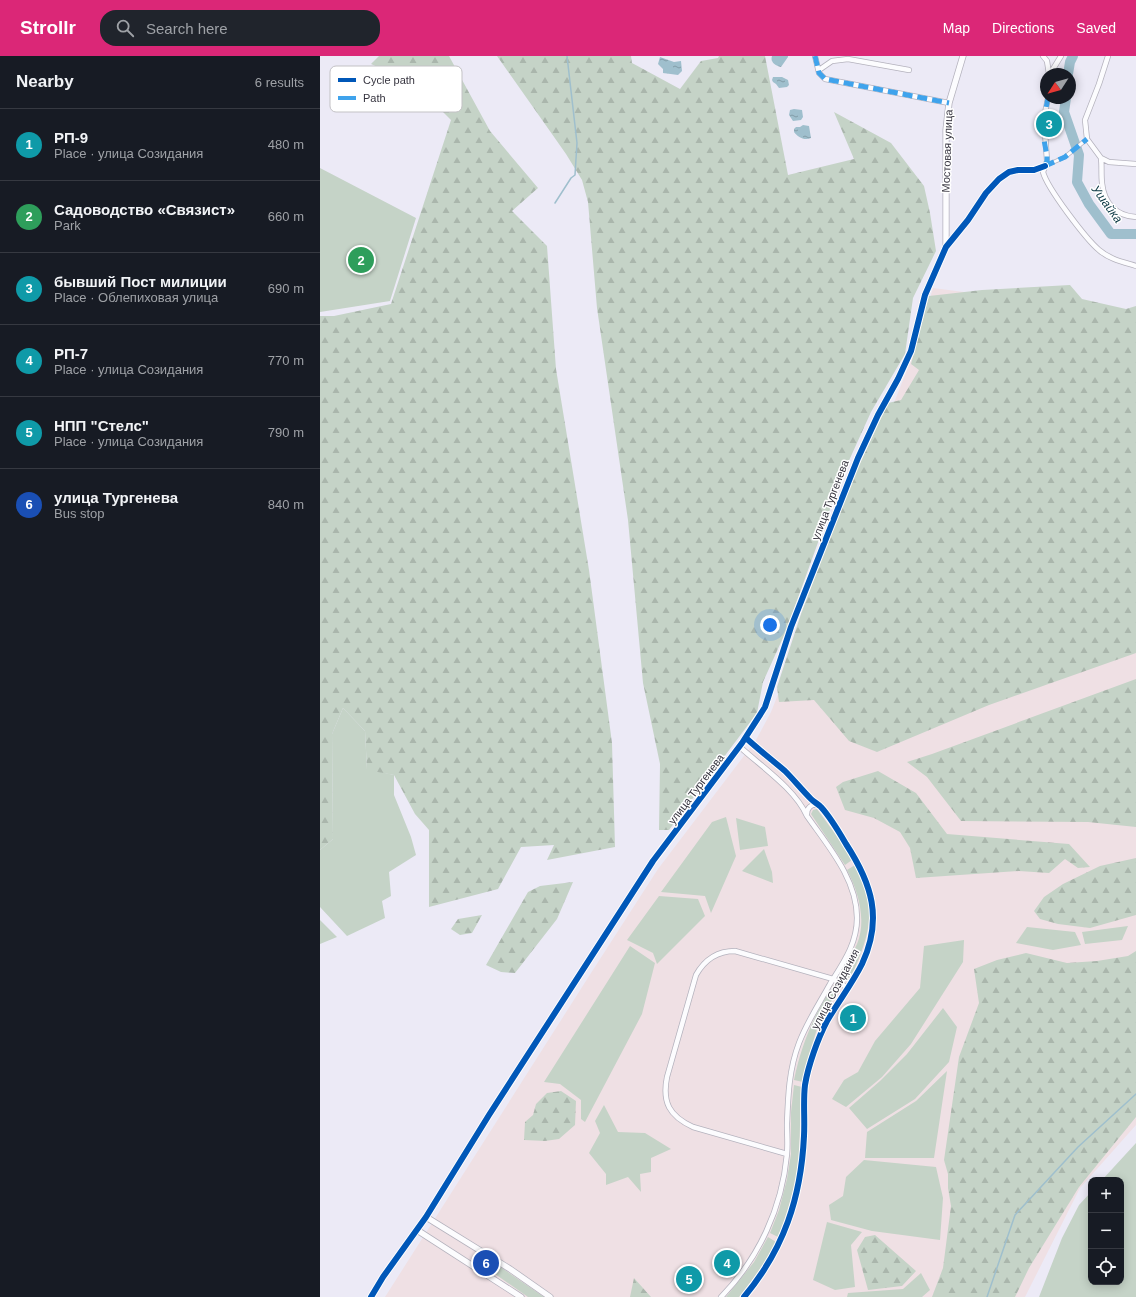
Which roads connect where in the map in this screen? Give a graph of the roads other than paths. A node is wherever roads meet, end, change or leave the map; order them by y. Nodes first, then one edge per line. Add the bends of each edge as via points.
1 (815, 56) edge
2 (963, 56) edge
3 (1043, 56) edge
4 (1061, 56) edge
5 (1108, 56) edge
6 (1049, 68) edge
7 (1054, 68) edge
8 (819, 70) junction
9 (909, 70) dead end
10 (949, 103) junction
11 (1047, 104) edge
12 (1086, 140) junction
13 (1101, 158) junction
14 (1136, 164) edge
15 (1045, 166) junction
16 (1136, 217) edge
17 (946, 247) junction
18 (1136, 266) edge
19 (746, 738) junction
20 (740, 747) junction
21 (819, 805) junction
22 (807, 816) junction
23 (833, 979) junction
24 (848, 988) junction
25 (787, 1154) junction
26 (426, 1217) junction
27 (417, 1230) junction
28 (483, 1253) junction
29 (475, 1266) junction
30 (371, 1297) edge
31 (521, 1297) edge
32 (550, 1297) edge
33 (721, 1297) edge
34 (744, 1297) edge

1 - 8 street
2 - 10 street, Мостовая улица
3 - 6 street
4 - 7 street
5 - 12 street via 1085,120
8 - 9 street via 832,61 848,59
8 - 10 street via 825,79
10 - 17 street, Мостовая улица via 946,130
11 - 15 street via 1044,118 1047,156
12 - 13 street
12 - 15 street via 1065,157
13 - 14 street via 1109,162
13 - 16 street via 1102,184 1108,204 1122,214
15 - 17 street via 1034,170 1009,172 999,179
15 - 18 street via 1043,172 1047,183 1098,250
17 - 19 street, улица Тургенева via 925,294 911,351 858,458 791,626 765,707
19 - 20 street, улица Тургенева
19 - 21 street, улица Созидания via 784,770
20 - 22 street, улица Созидания via 794,796
20 - 26 street, улица Тургенева via 653,862 489,1114
21 - 22 street via 810,807
21 - 24 street, улица Созидания via 857,861 873,905 873,932 870,943 862,964
22 - 23 street, улица Созидания via 843,869 855,898 857,918 854,941
23 - 24 street
23 - 25 street, улица Созидания via 807,1026 793,1064 789,1082
23 - 25 street via 742,952 728,951 715,954 705,962 696,975 666,1077 666,1100 671,1111 682,1122
24 - 34 street, улица Созидания via 826,1022 809,1066 805,1085 800,1180 792,1213 781,1241 765,1269
25 - 33 street, улица Созидания via 776,1208 766,1234 741,1274
26 - 27 street, улица Тургенева
26 - 28 street
27 - 29 street
27 - 30 street, улица Тургенева
28 - 29 street
28 - 32 street
29 - 31 street

